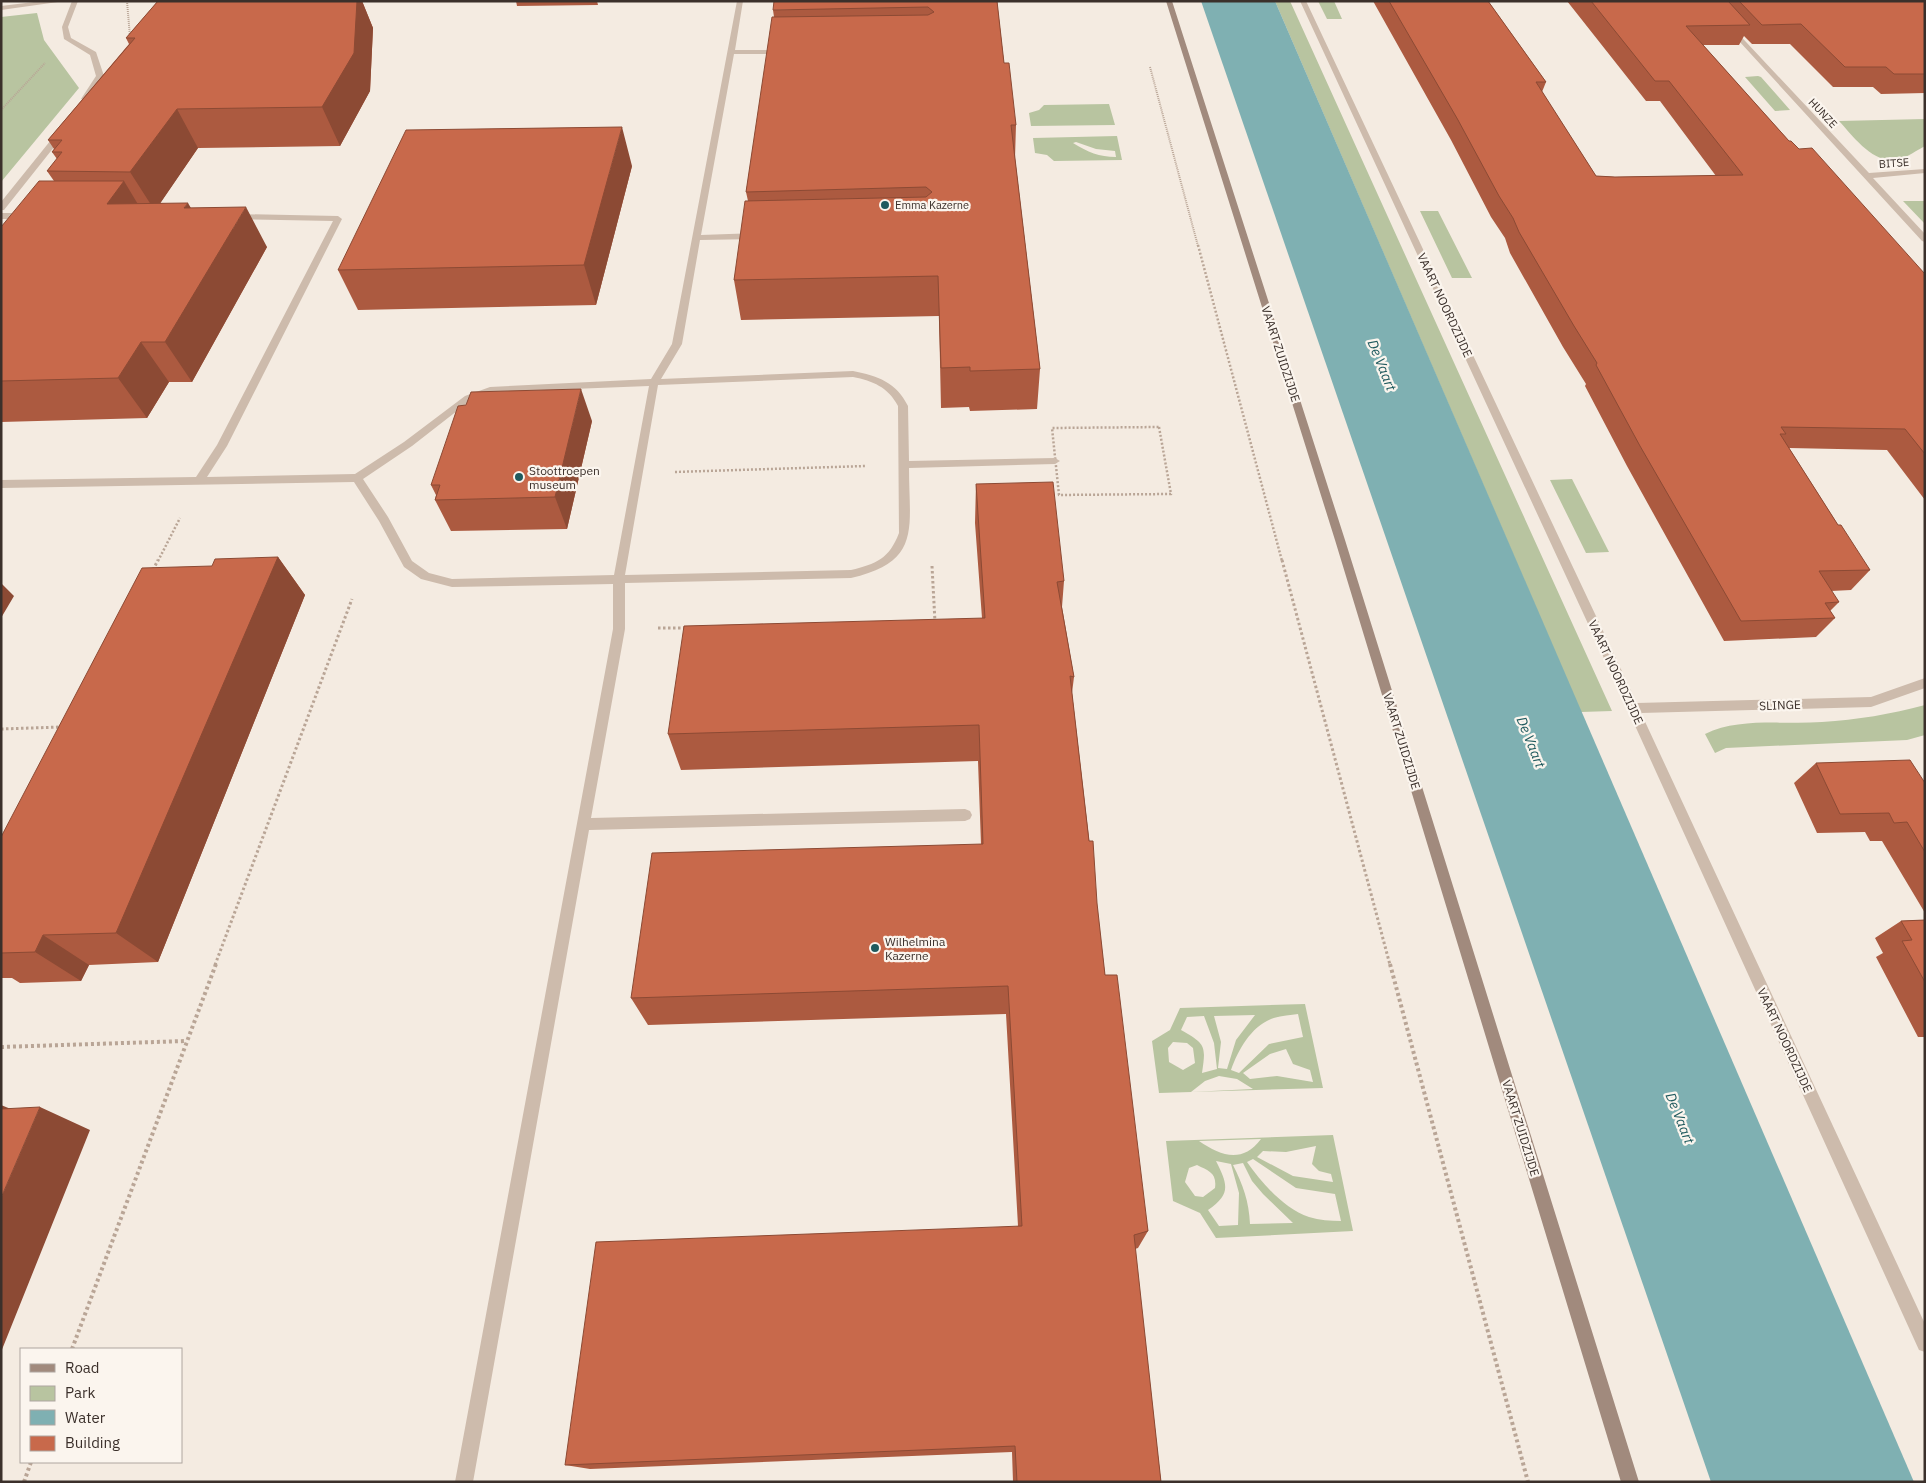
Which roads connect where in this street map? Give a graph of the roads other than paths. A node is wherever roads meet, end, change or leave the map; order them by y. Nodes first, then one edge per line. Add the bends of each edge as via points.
1 (62, 1) edge
2 (75, 1) edge
3 (740, 1) edge
4 (1169, 1) edge
5 (1303, 1) edge
6 (1, 8) edge
7 (1725, 23) edge
8 (732, 52) junction
9 (793, 52) edge
10 (78, 110) edge
11 (67, 126) edge
12 (1925, 171) edge
13 (1865, 176) junction
14 (1, 208) edge
15 (1, 216) edge
16 (38, 216) edge
17 (230, 217) edge
18 (769, 236) edge
19 (697, 238) junction
20 (1925, 239) edge
21 (654, 383) junction
22 (1055, 461) road end
23 (903, 465) junction
24 (357, 478) junction
25 (199, 481) junction
26 (1, 484) edge
27 (620, 579) junction
28 (1925, 683) edge
29 (1633, 708) junction
30 (964, 815) dead end
31 (583, 824) junction
32 (1925, 1344) edge
33 (464, 1482) edge
34 (1630, 1482) edge

1 - 6 street
2 - 10 street via 65,27 68,39 93,54 100,76
3 - 8 street
4 - 34 main road, VAART ZUIDZIJDE via 1340,540
5 - 29 street, VAART NOORDZIJDE
7 - 13 street, HUNZE
8 - 9 street
8 - 19 street
11 - 14 street
12 - 13 street, BITSE
13 - 20 street, HUNZE
15 - 16 street
17 - 25 street via 338,219 222,446
18 - 19 street
19 - 21 street via 677,344
21 - 23 street via 854,374 870,377 897,392 903,406
21 - 24 street via 493,389 468,398
21 - 27 street
22 - 23 street
23 - 27 street via 904,533 900,547 890,560 873,570 851,574
24 - 25 street
24 - 27 street via 408,564 425,576 452,583
25 - 26 street
27 - 31 street via 619,629
28 - 29 street, SLINGE via 1871,702
29 - 32 street, VAART NOORDZIJDE
30 - 31 street
31 - 33 street

